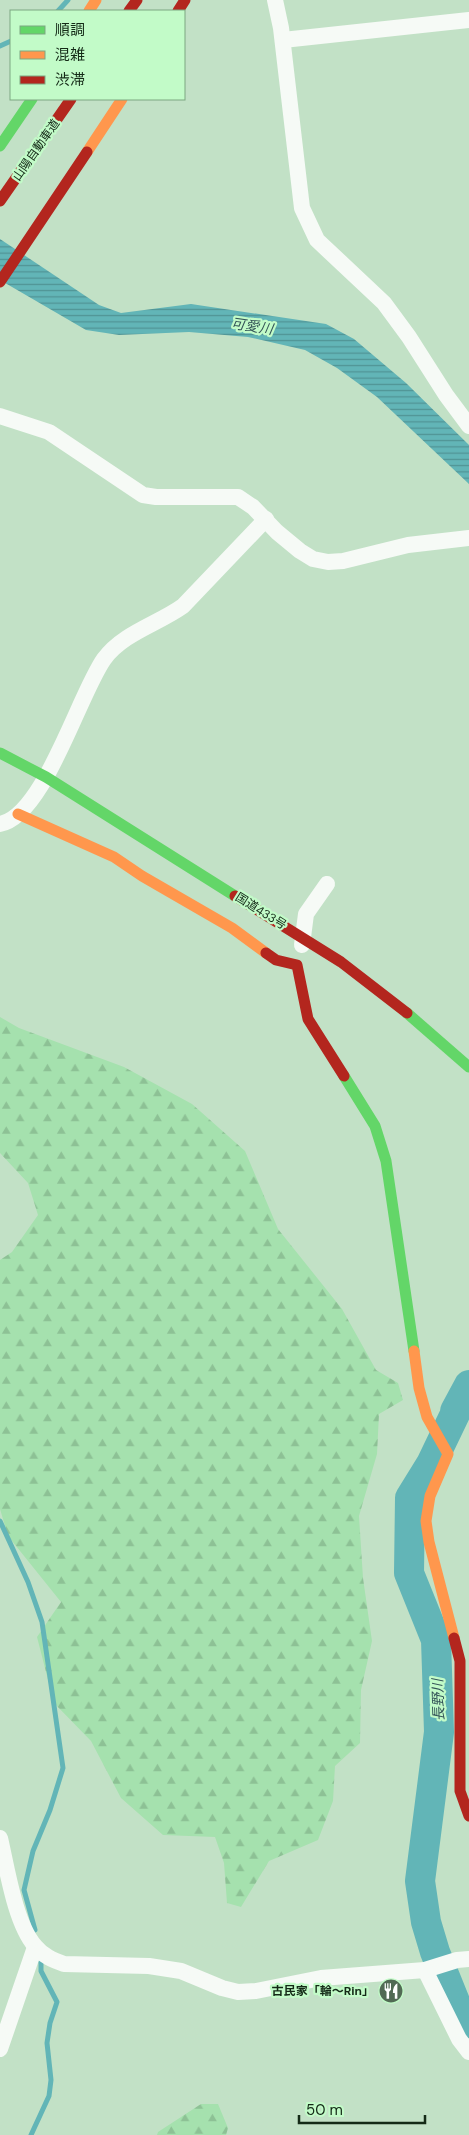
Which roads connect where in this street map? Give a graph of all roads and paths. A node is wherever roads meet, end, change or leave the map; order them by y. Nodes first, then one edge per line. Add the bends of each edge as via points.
1 (275, 0) edge
2 (469, 20) edge
3 (283, 40) junction
4 (31, 100) edge
5 (70, 100) edge
6 (121, 100) edge
7 (0, 146) edge
8 (0, 201) edge
9 (0, 282) edge
10 (0, 416) edge
11 (469, 426) edge
12 (266, 520) junction
13 (469, 538) edge
14 (0, 747) edge
15 (0, 753) edge
16 (42, 775) junction
17 (18, 814) junction
18 (0, 824) edge
19 (327, 884) dead end
20 (303, 937) junction
21 (297, 965) junction
22 (469, 1067) edge
23 (469, 1816) edge
24 (0, 1838) edge
25 (7, 1898) edge
26 (35, 1947) junction
27 (469, 1958) edge
28 (437, 1966) junction
29 (0, 2049) edge
30 (469, 2052) edge

1 - 3 street
2 - 3 street
3 - 11 street via 302,208 317,240 384,303
4 - 7 main road
5 - 8 main road, 山陽自動車道
6 - 9 main road
10 - 12 street via 49,432 143,495 238,497
12 - 13 street via 300,551 313,559 328,562 408,545
12 - 16 street via 183,606 114,648 94,675 72,726
14 - 16 main road, 国道433号
15 - 16 main road, 国道433号
16 - 17 street via 31,799
16 - 20 main road, 国道433号
17 - 18 street
17 - 21 main road via 114,857 232,928 276,960
19 - 20 street via 306,914
20 - 21 street
20 - 22 main road, 国道433号 via 383,992
21 - 23 main road via 308,1019 375,1126 386,1162 419,1388 427,1418 448,1454 430,1496 426,1521 460,1661 460,1791
24 - 25 street
25 - 26 street
26 - 28 street via 51,1960 64,1964 149,1966 181,1971 238,1992 320,1978
26 - 29 street
27 - 28 street
28 - 30 street via 459,2040

